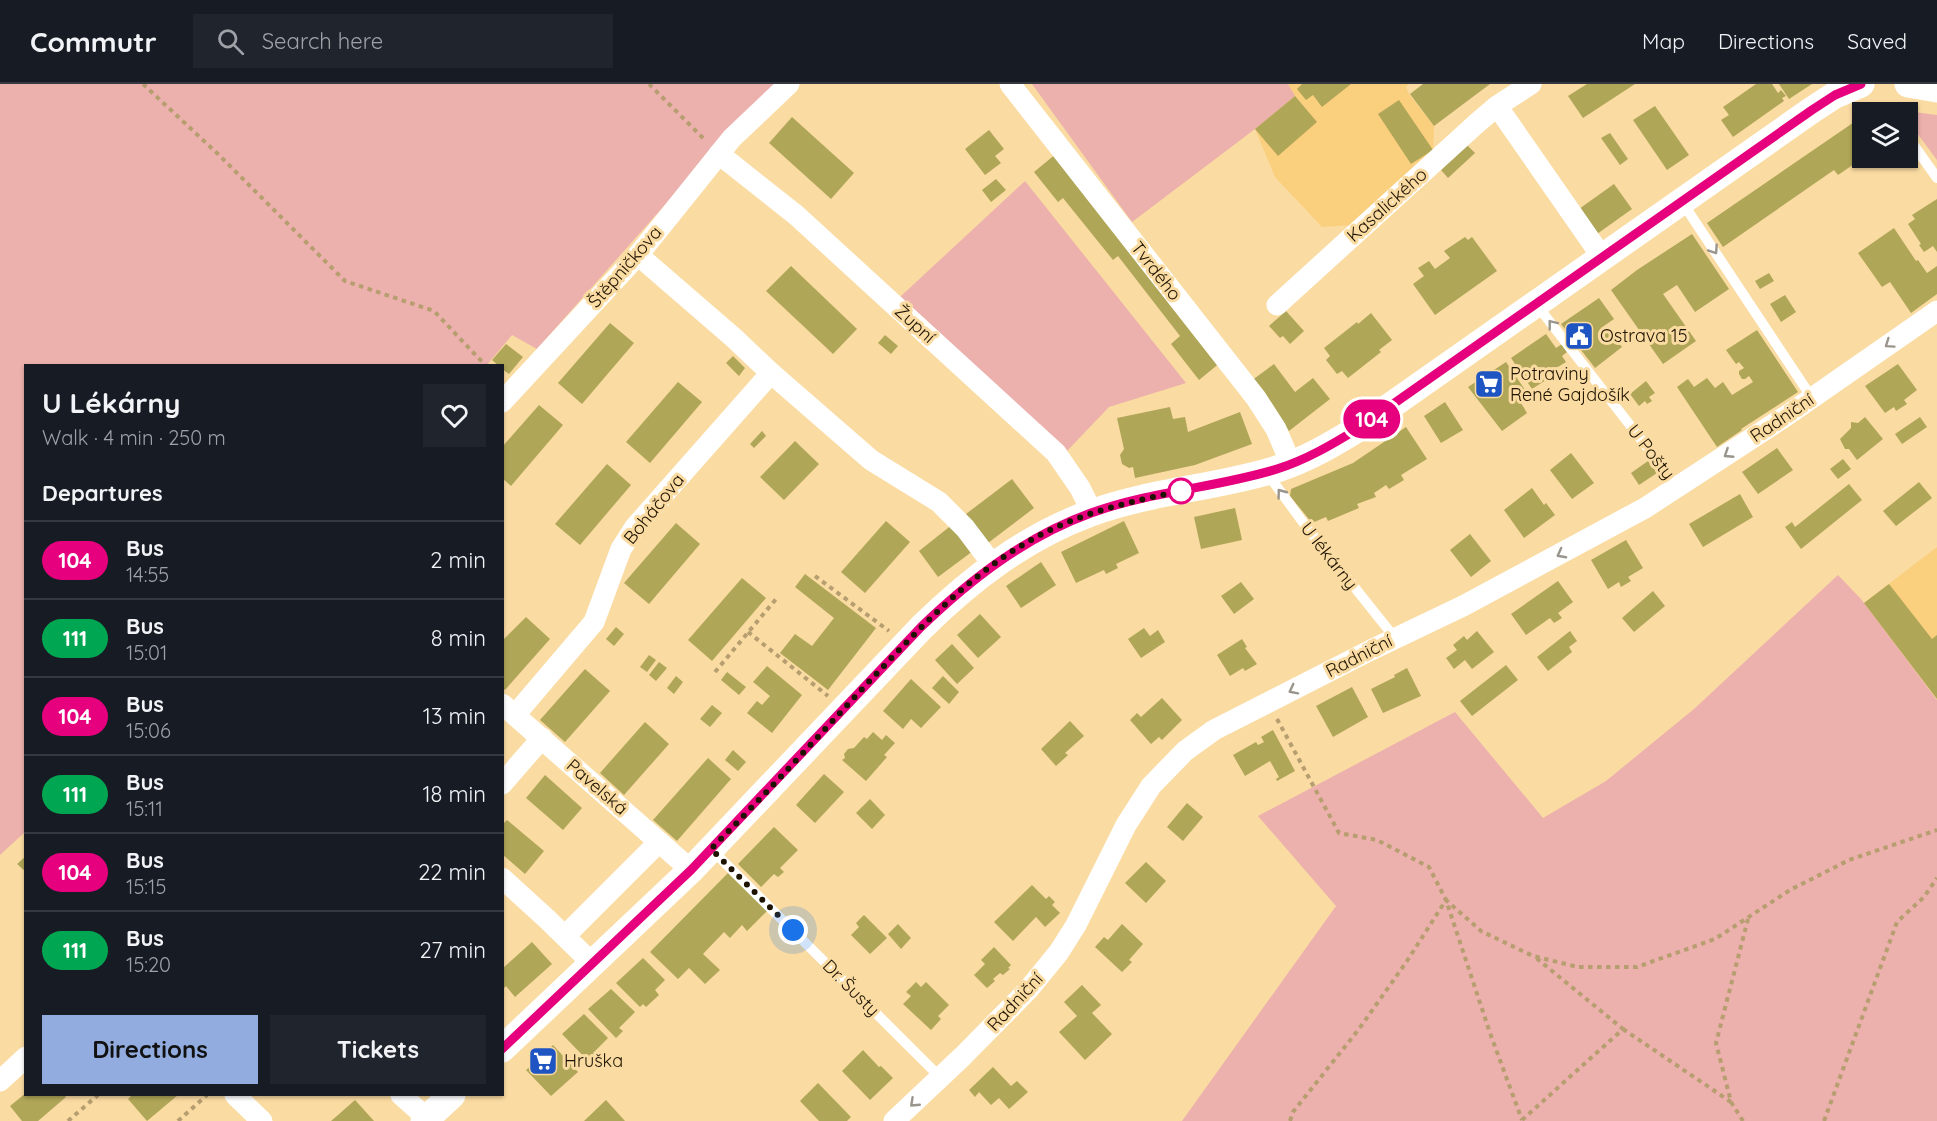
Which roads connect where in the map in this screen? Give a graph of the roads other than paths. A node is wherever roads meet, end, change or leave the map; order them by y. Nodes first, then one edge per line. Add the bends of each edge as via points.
1 (789, 84) edge
2 (1010, 84) edge
3 (1531, 84) edge
4 (1861, 84) edge
5 (1908, 84) edge
6 (1937, 89) edge
7 (1497, 106) junction
8 (1918, 151) edge
9 (719, 154) junction
10 (1937, 178) edge
11 (1682, 201) junction
12 (638, 255) junction
13 (1602, 257) junction
14 (1536, 303) junction
15 (1277, 305) dead end
16 (1937, 311) edge
17 (771, 373) junction
18 (1812, 398) junction
19 (504, 400) edge
20 (1278, 468) junction
21 (1678, 486) junction
22 (1092, 512) junction
23 (993, 566) junction
24 (1395, 638) junction
25 (509, 710) edge
26 (542, 738) junction
27 (504, 782) edge
28 (659, 842) junction
29 (711, 849) junction
30 (691, 870) junction
31 (504, 880) edge
32 (565, 936) junction
33 (593, 964) junction
34 (506, 1040) edge
35 (24, 1059) edge
36 (940, 1077) junction
37 (0, 1081) edge
38 (236, 1096) edge
39 (402, 1096) edge
40 (451, 1096) edge
41 (425, 1119) edge
42 (262, 1121) edge
43 (894, 1121) edge

1 - 9 street, Štěpničkova
2 - 20 street, Tvrdého via 1256,398 1276,429
3 - 7 street, Kasalického
4 - 11 street via 1835,95
5 - 6 street
7 - 13 street
7 - 15 street, Kasalického
8 - 10 lane
9 - 12 street, Štěpničkova
9 - 22 street, Župní via 796,215 1056,453
11 - 13 street
11 -> 18 lane
12 - 17 street
12 - 19 street, Štěpničkova
13 - 14 street
14 - 20 street via 1359,428 1328,447
21 -> 14 lane, U Pošty
16 -> 18 street, Radniční
17 - 23 street via 872,460 939,502 965,528
17 - 25 street, Boháčova via 634,527 621,549 594,622
18 -> 21 street, Radniční
20 - 22 street
24 -> 20 lane, U lékárny via 1308,529
21 -> 24 street, Radniční via 1601,533
22 - 23 street via 1045,533
23 - 29 street via 921,627
24 -> 36 street, Radniční via 1215,730 1185,751 1151,786 1126,825 1059,952 1028,990
25 - 26 street, Pavelská
26 - 27 street
26 - 28 street, Pavelská
28 - 30 street, Pavelská
28 - 32 street
29 - 30 street
29 - 36 lane, Dr. Šusty
30 - 33 street
31 - 32 street
32 - 33 street
33 - 34 street
35 - 37 street
36 -> 43 street, Radniční
38 - 42 street
39 - 41 street
40 - 41 street

